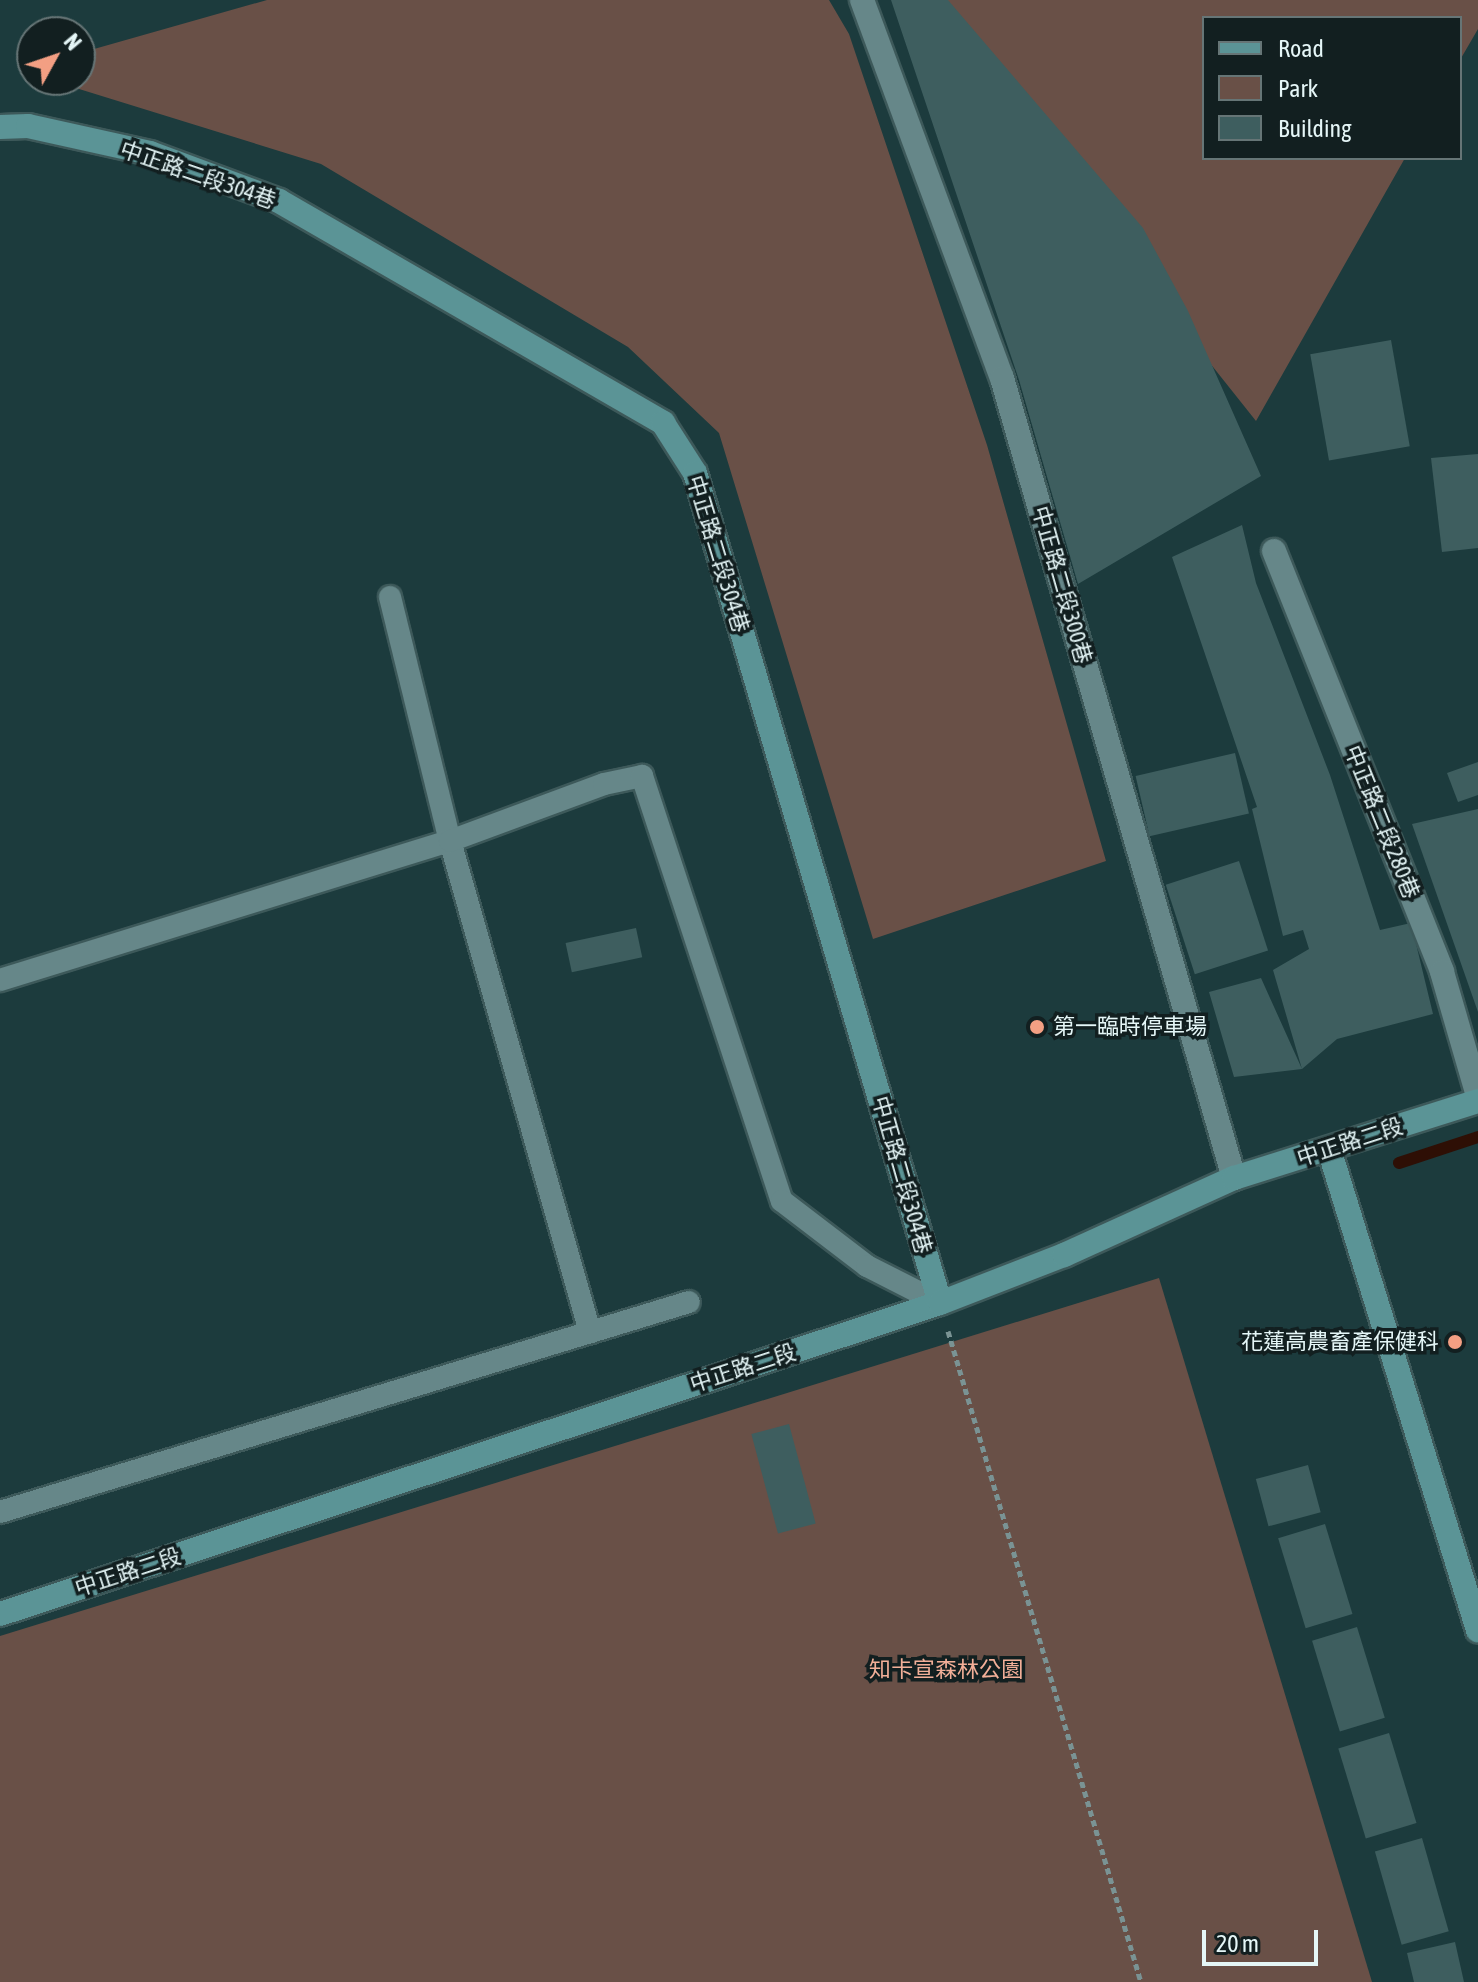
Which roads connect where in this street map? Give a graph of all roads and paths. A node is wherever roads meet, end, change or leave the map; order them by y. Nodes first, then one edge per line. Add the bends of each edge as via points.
1 (862, 0) edge
2 (0, 127) edge
3 (1274, 551) dead end
4 (390, 597) dead end
5 (450, 841) junction
6 (0, 980) edge
7 (1478, 1099) edge
8 (1329, 1149) junction
9 (1234, 1178) junction
10 (689, 1302) dead end
11 (940, 1303) junction
12 (590, 1332) junction
13 (0, 1512) edge
14 (0, 1614) edge
15 (1478, 1630) edge
16 (1141, 1982) edge

1 - 9 street, 中正路二段300巷 via 1002,378
2 - 11 street, 中正路二段304巷 via 28,126 150,153 279,201 663,423 695,473
3 - 7 street, 中正路二段280巷 via 1442,972
4 - 5 lane
5 - 6 lane
5 - 11 lane via 604,784 642,776 782,1201 867,1266
5 - 12 lane
7 - 8 street, 中正路二段
8 - 9 street, 中正路二段
8 - 15 street
9 - 11 street, 中正路二段 via 1064,1255
10 - 12 lane
11 - 14 street, 中正路二段
11 - 16 path
12 - 13 lane

